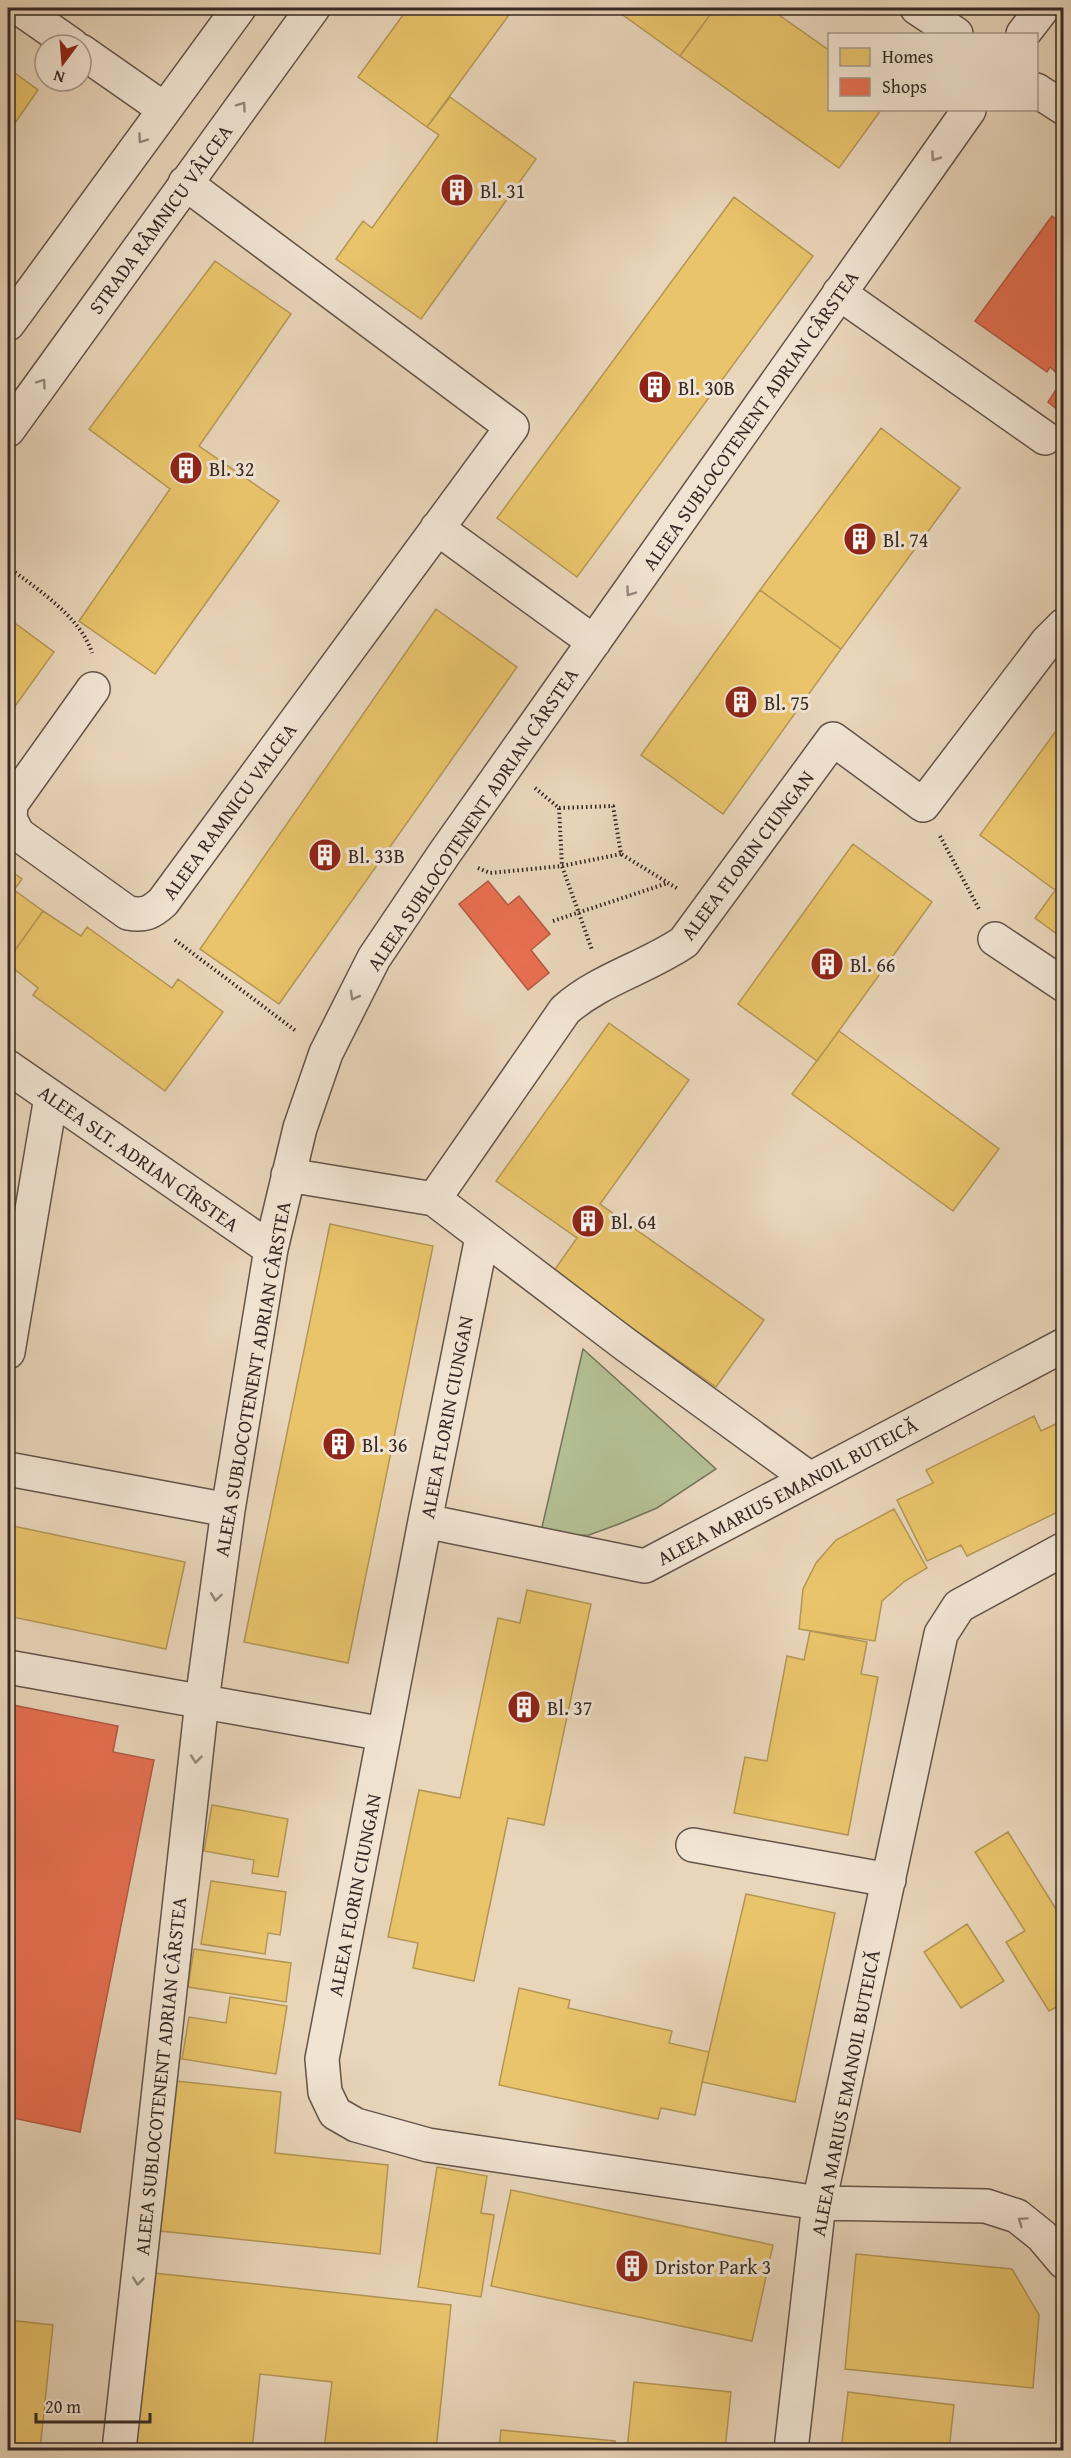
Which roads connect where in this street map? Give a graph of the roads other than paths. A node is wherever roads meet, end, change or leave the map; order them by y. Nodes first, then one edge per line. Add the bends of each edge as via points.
1 (19, 8) edge
2 (239, 8) edge
3 (313, 8) edge
4 (917, 8) edge
5 (1043, 8) edge
6 (55, 33) edge
7 (954, 33) edge
8 (1024, 33) edge
9 (93, 59) edge
10 (1038, 91) edge
11 (1064, 108) edge
12 (164, 109) junction
13 (968, 111) edge
14 (186, 183) junction
15 (839, 293) junction
16 (8, 324) edge
17 (8, 430) edge
18 (1045, 438) dead end
19 (437, 528) junction
20 (1064, 626) edge
21 (594, 642) junction
22 (93, 689) road end
23 (995, 939) road end
24 (1064, 985) edge
25 (8, 1067) edge
26 (51, 1097) junction
27 (288, 1175) junction
28 (434, 1198) junction
29 (482, 1237) junction
30 (271, 1249) junction
31 (1064, 1346) edge
32 (8, 1352) edge
33 (8, 1469) edge
34 (810, 1479) junction
35 (228, 1510) junction
36 (425, 1521) junction
37 (1064, 1549) edge
38 (8, 1667) edge
39 (202, 1701) junction
40 (384, 1734) junction
41 (693, 1845) dead end
42 (889, 1880) junction
43 (819, 2203) junction
44 (1064, 2262) edge
45 (119, 2451) edge
46 (791, 2451) edge

1 - 6 street
2 - 12 street
14 -> 3 street, STRADA RÂMNICU VÂLCEA
4 - 7 street
5 - 8 street
9 - 12 street
10 - 11 street
12 -> 16 street
13 -> 15 street, ALEEA SUBLOCOTENENT ADRIAN CÂRSTEA
17 -> 14 street, STRADA RÂMNICU VÂLCEA
14 - 19 street, ALEEA RAMNICU VALCEA via 512,427
15 - 18 street
15 -> 21 street, ALEEA SUBLOCOTENENT ADRIAN CÂRSTEA
19 - 21 street
19 - 22 street, ALEEA RAMNICU VALCEA via 163,902 143,916 128,914 18,834 10,819 11,804
20 - 28 street, ALEEA FLORIN CIUNGAN via 1047,642 923,805 833,739 684,942 662,957 604,983 565,1010
21 -> 27 street, ALEEA SUBLOCOTENENT ADRIAN CÂRSTEA via 375,958 326,1053
23 - 24 street
25 - 26 street, ALEEA SLT. ADRIAN CÎRSTEA
26 - 30 street, ALEEA SLT. ADRIAN CÎRSTEA
26 - 32 street
27 - 28 street
27 - 30 street, ALEEA SUBLOCOTENENT ADRIAN CÂRSTEA
28 - 29 street
29 - 34 street
29 - 36 street, ALEEA FLORIN CIUNGAN
30 - 35 street, ALEEA SUBLOCOTENENT ADRIAN CÂRSTEA
31 - 34 street, ALEEA MARIUS EMANOIL BUTEICĂ
33 - 35 street
34 - 36 street, ALEEA MARIUS EMANOIL BUTEICĂ via 645,1566
35 -> 39 street, ALEEA SUBLOCOTENENT ADRIAN CÂRSTEA
36 - 40 street, ALEEA FLORIN CIUNGAN
37 - 42 street, ALEEA MARIUS EMANOIL BUTEICĂ via 959,1606 941,1634
38 - 39 street
39 - 40 street
39 -> 45 street, ALEEA SUBLOCOTENENT ADRIAN CÂRSTEA
40 - 43 street, ALEEA FLORIN CIUNGAN via 322,2059 325,2092 334,2113 356,2125 428,2145
41 - 42 street
42 - 43 street, ALEEA MARIUS EMANOIL BUTEICĂ
44 -> 43 street via 1042,2236 1017,2216 986,2206
43 - 46 street, ALEEA MARIUS EMANOIL BUTEICĂ

